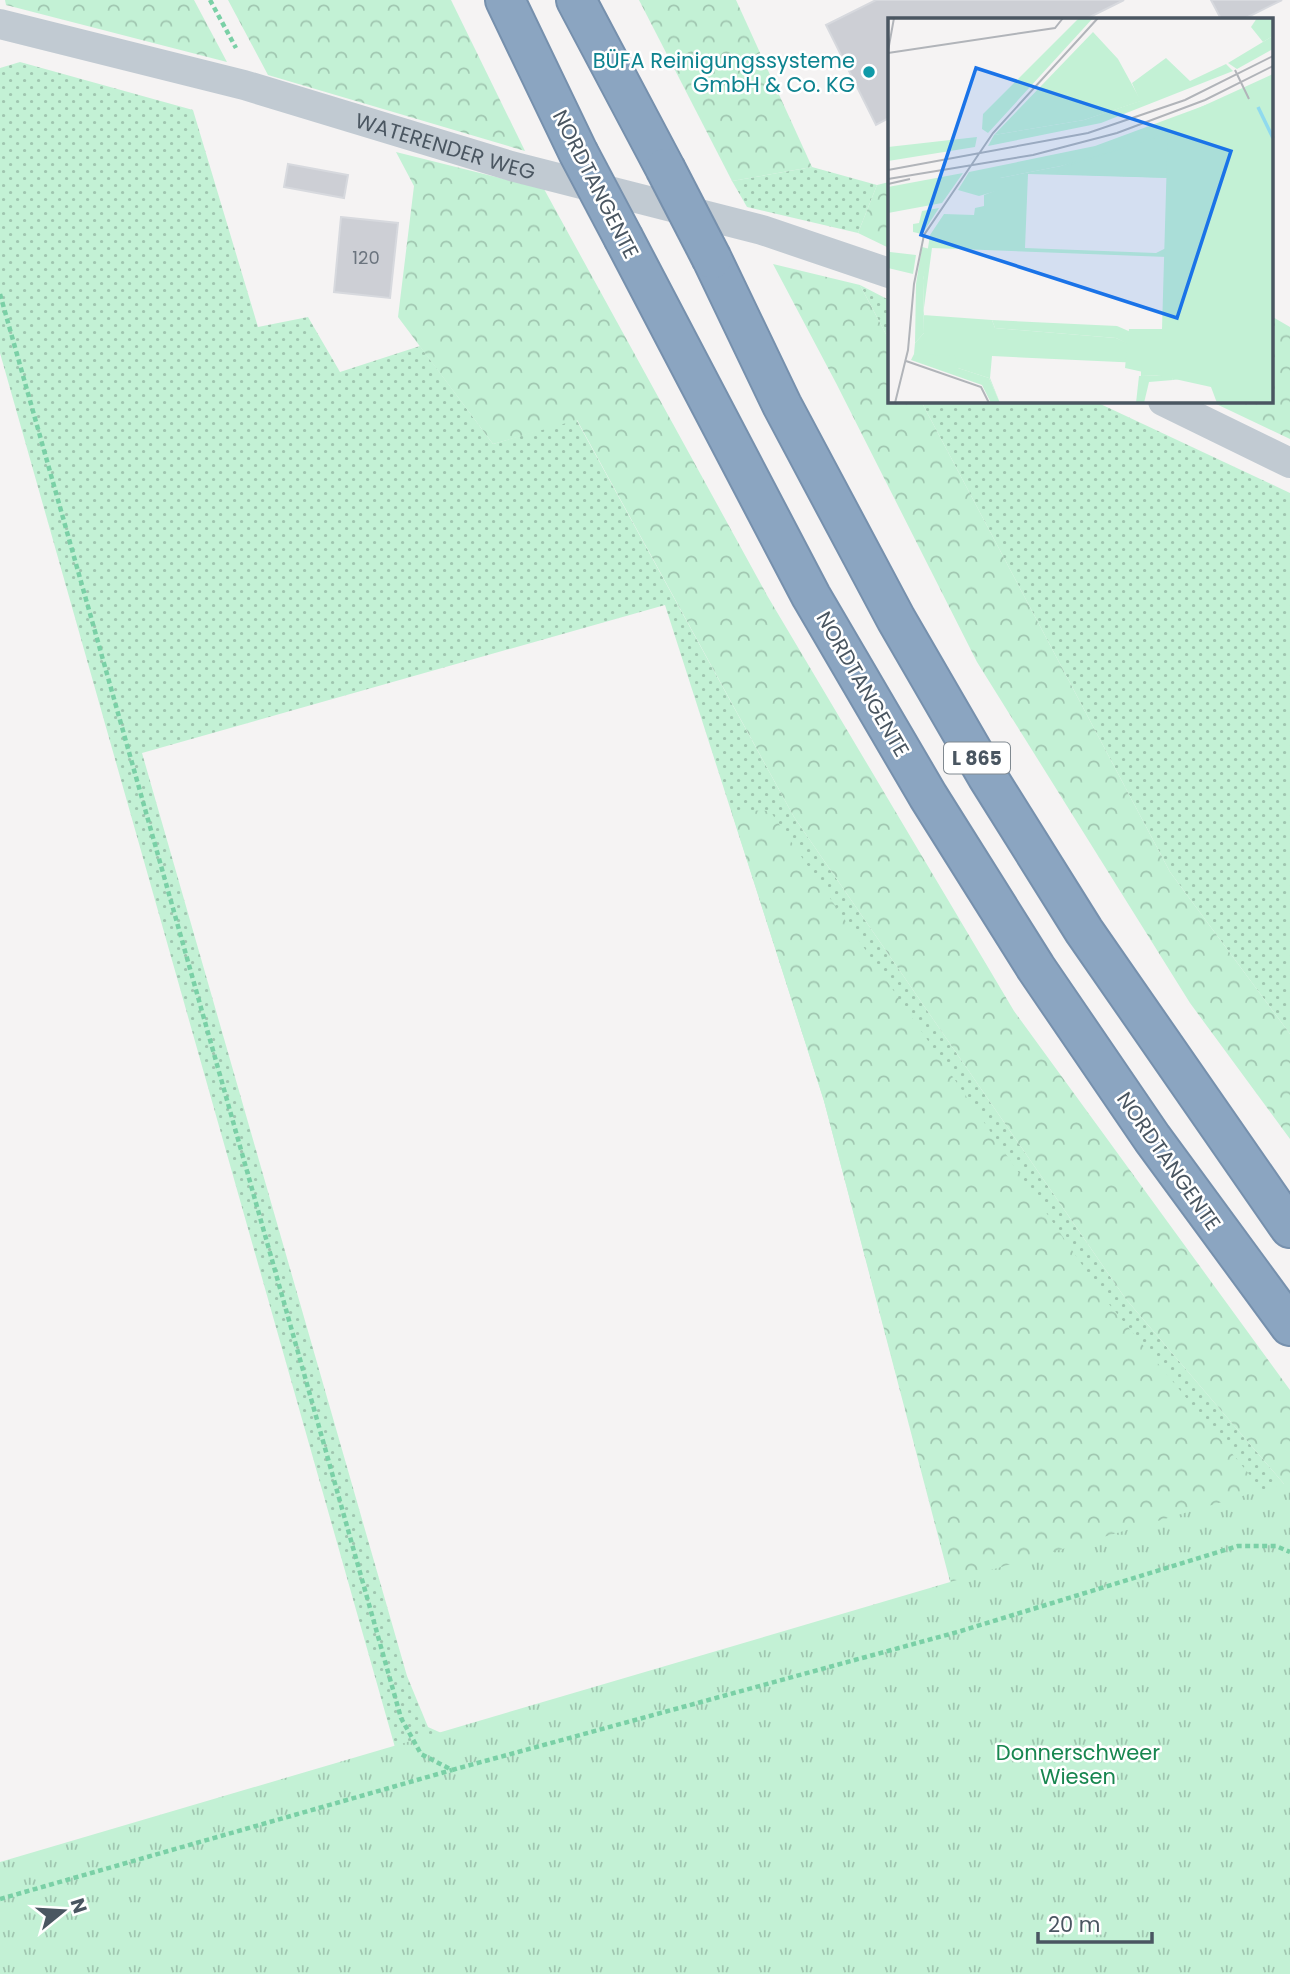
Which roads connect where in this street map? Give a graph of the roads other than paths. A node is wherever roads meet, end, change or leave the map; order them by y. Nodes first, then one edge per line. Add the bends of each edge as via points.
1 (505, 0) edge
2 (576, 0) edge
3 (0, 23) edge
4 (888, 273) edge
5 (1165, 402) edge
6 (1290, 463) edge
7 (1290, 1228) edge
8 (1290, 1326) edge

1 - 8 highway, NORDTANGENTE / L 865, bridge via 578,152 811,596 928,796 1036,968 1144,1127
2 - 7 highway, L 865, bridge via 712,259 788,417 987,776 1084,931
3 - 4 street, WATERENDER WEG via 244,85 511,166 762,230
5 - 6 street

